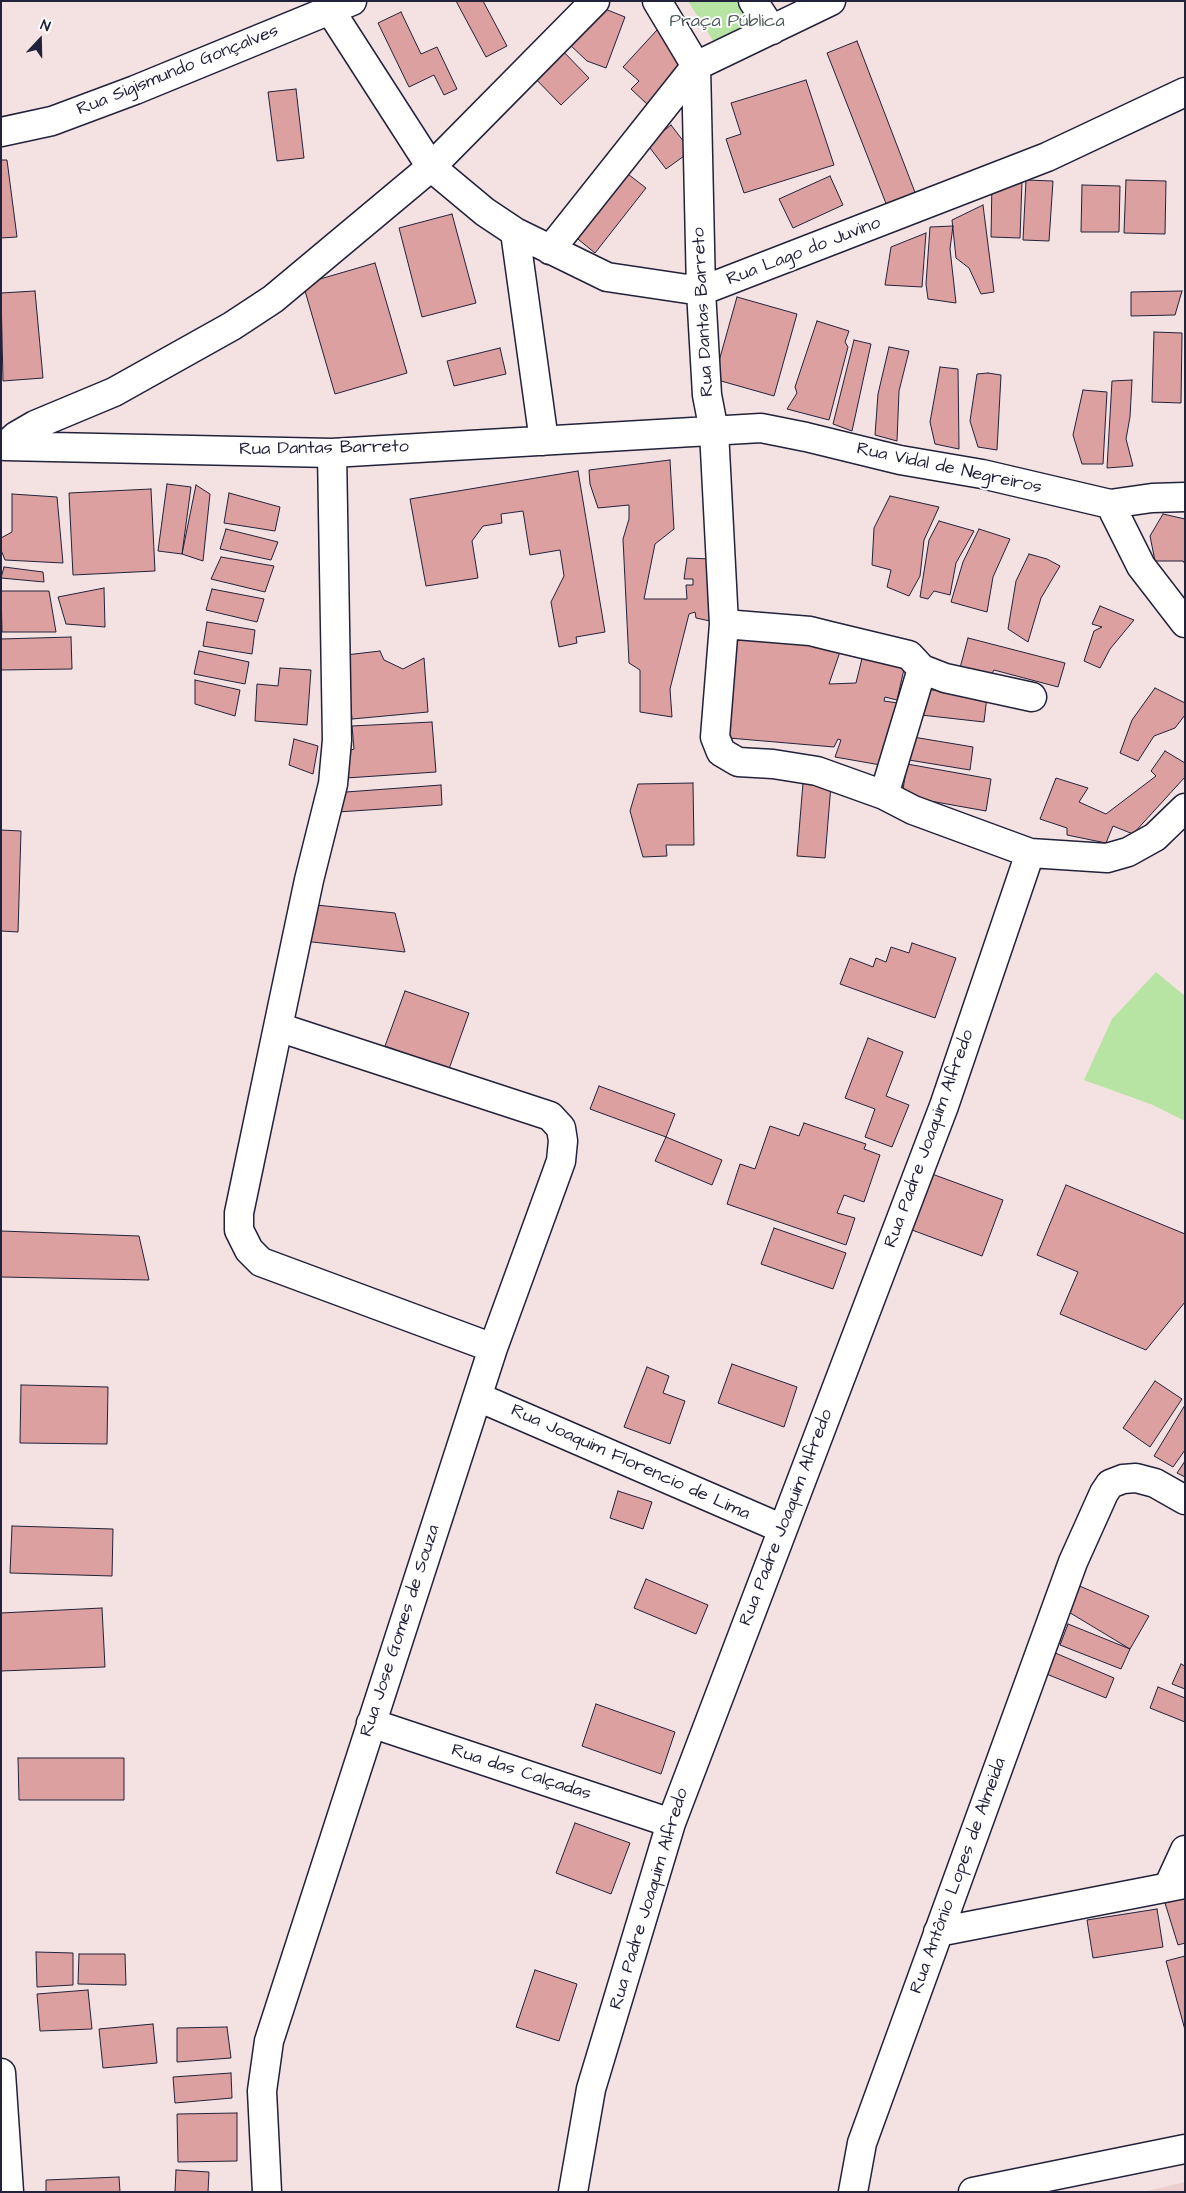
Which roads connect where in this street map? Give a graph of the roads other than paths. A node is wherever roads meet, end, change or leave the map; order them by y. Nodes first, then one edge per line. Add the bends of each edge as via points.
1 (595, 1) edge
2 (657, 1) edge
3 (753, 1) edge
4 (821, 3) edge
5 (341, 6) edge
6 (772, 30) junction
7 (696, 66) junction
8 (1185, 92) edge
9 (1, 132) edge
10 (431, 167) junction
11 (515, 232) junction
12 (550, 250) junction
13 (701, 291) junction
14 (714, 431) junction
15 (544, 441) junction
16 (3, 453) edge
17 (332, 453) junction
18 (1185, 497) edge
19 (1110, 504) junction
20 (1185, 623) edge
21 (724, 624) junction
22 (922, 669) junction
23 (1032, 697) dead end
24 (884, 795) junction
25 (1185, 808) edge
26 (1030, 853) junction
27 (278, 1026) junction
28 (493, 1348) junction
29 (478, 1397) junction
30 (1185, 1500) edge
31 (783, 1529) junction
32 (371, 1723) junction
33 (671, 1823) junction
34 (1185, 1850) edge
35 (1177, 1885) edge
36 (938, 1932) junction
37 (1, 2073) edge
38 (1185, 2149) edge
39 (9, 2192) edge
40 (267, 2192) edge
41 (574, 2192) edge
42 (853, 2192) edge
43 (973, 2192) edge

1 - 10 street, Rua Dantas Barreto
2 - 7 street, Rua Dantas Barreto
3 - 6 street
4 - 6 street
5 - 9 street, Rua Sigismundo Gonçalves via 52,121
5 - 10 street, Rua Lago do Juvino
6 - 7 street
7 - 12 street
7 - 13 street, Rua Dantas Barreto
8 - 13 street, Rua Lago do Juvino via 1029,165
10 - 11 street, Rua Lago do Juvino via 485,212
10 - 16 street, Rua Dantas Barreto via 273,299 232,326 114,392 35,425 16,436
11 - 12 street, Rua Lago do Juvino
11 - 15 street
12 - 13 street, Rua Lago do Juvino via 606,277
13 - 14 street, Rua Dantas Barreto via 707,395
14 - 15 street, Rua Dantas Barreto
14 - 19 street, Rua Vidal de Negreiros via 762,428
14 - 21 street
15 - 17 street, Rua Dantas Barreto
16 - 17 street, Rua Dantas Barreto
17 - 27 street via 337,740 333,784
18 - 19 street, Rua Vidal de Negreiros
19 - 20 street via 1141,566
21 - 22 street via 816,633 909,655
21 - 24 street via 715,737 721,752 738,762 816,771
22 - 23 street via 946,678
22 - 24 street
24 - 26 street via 922,813
25 - 26 street via 1154,837 1128,852 1107,858
26 - 31 street, Rua Padre Joaquim Alfredo via 944,1106
27 - 28 street via 239,1213 239,1230 249,1250 261,1262
27 - 28 street, Rua Jose Gomes de Souza via 515,1103 550,1116 561,1128 563,1141 556,1176
28 - 29 street, Rua Jose Gomes de Souza
29 - 31 street, Rua Joaquim Florencio de Lima
29 - 32 street, Rua Jose Gomes de Souza
30 - 36 street, Rua Antônio Lopes de Almeida via 1155,1483 1136,1478 1110,1484 1104,1494 1073,1562
31 - 33 street, Rua Padre Joaquim Alfredo
32 - 33 street, Rua das Calçadas
32 - 40 street, Rua Jose Gomes de Souza via 269,2041 262,2091
33 - 41 street, Rua Padre Joaquim Alfredo via 591,2089
34 - 35 street
35 - 36 street
36 - 42 street, Rua Antônio Lopes de Almeida via 862,2143
37 - 39 street
38 - 43 street

